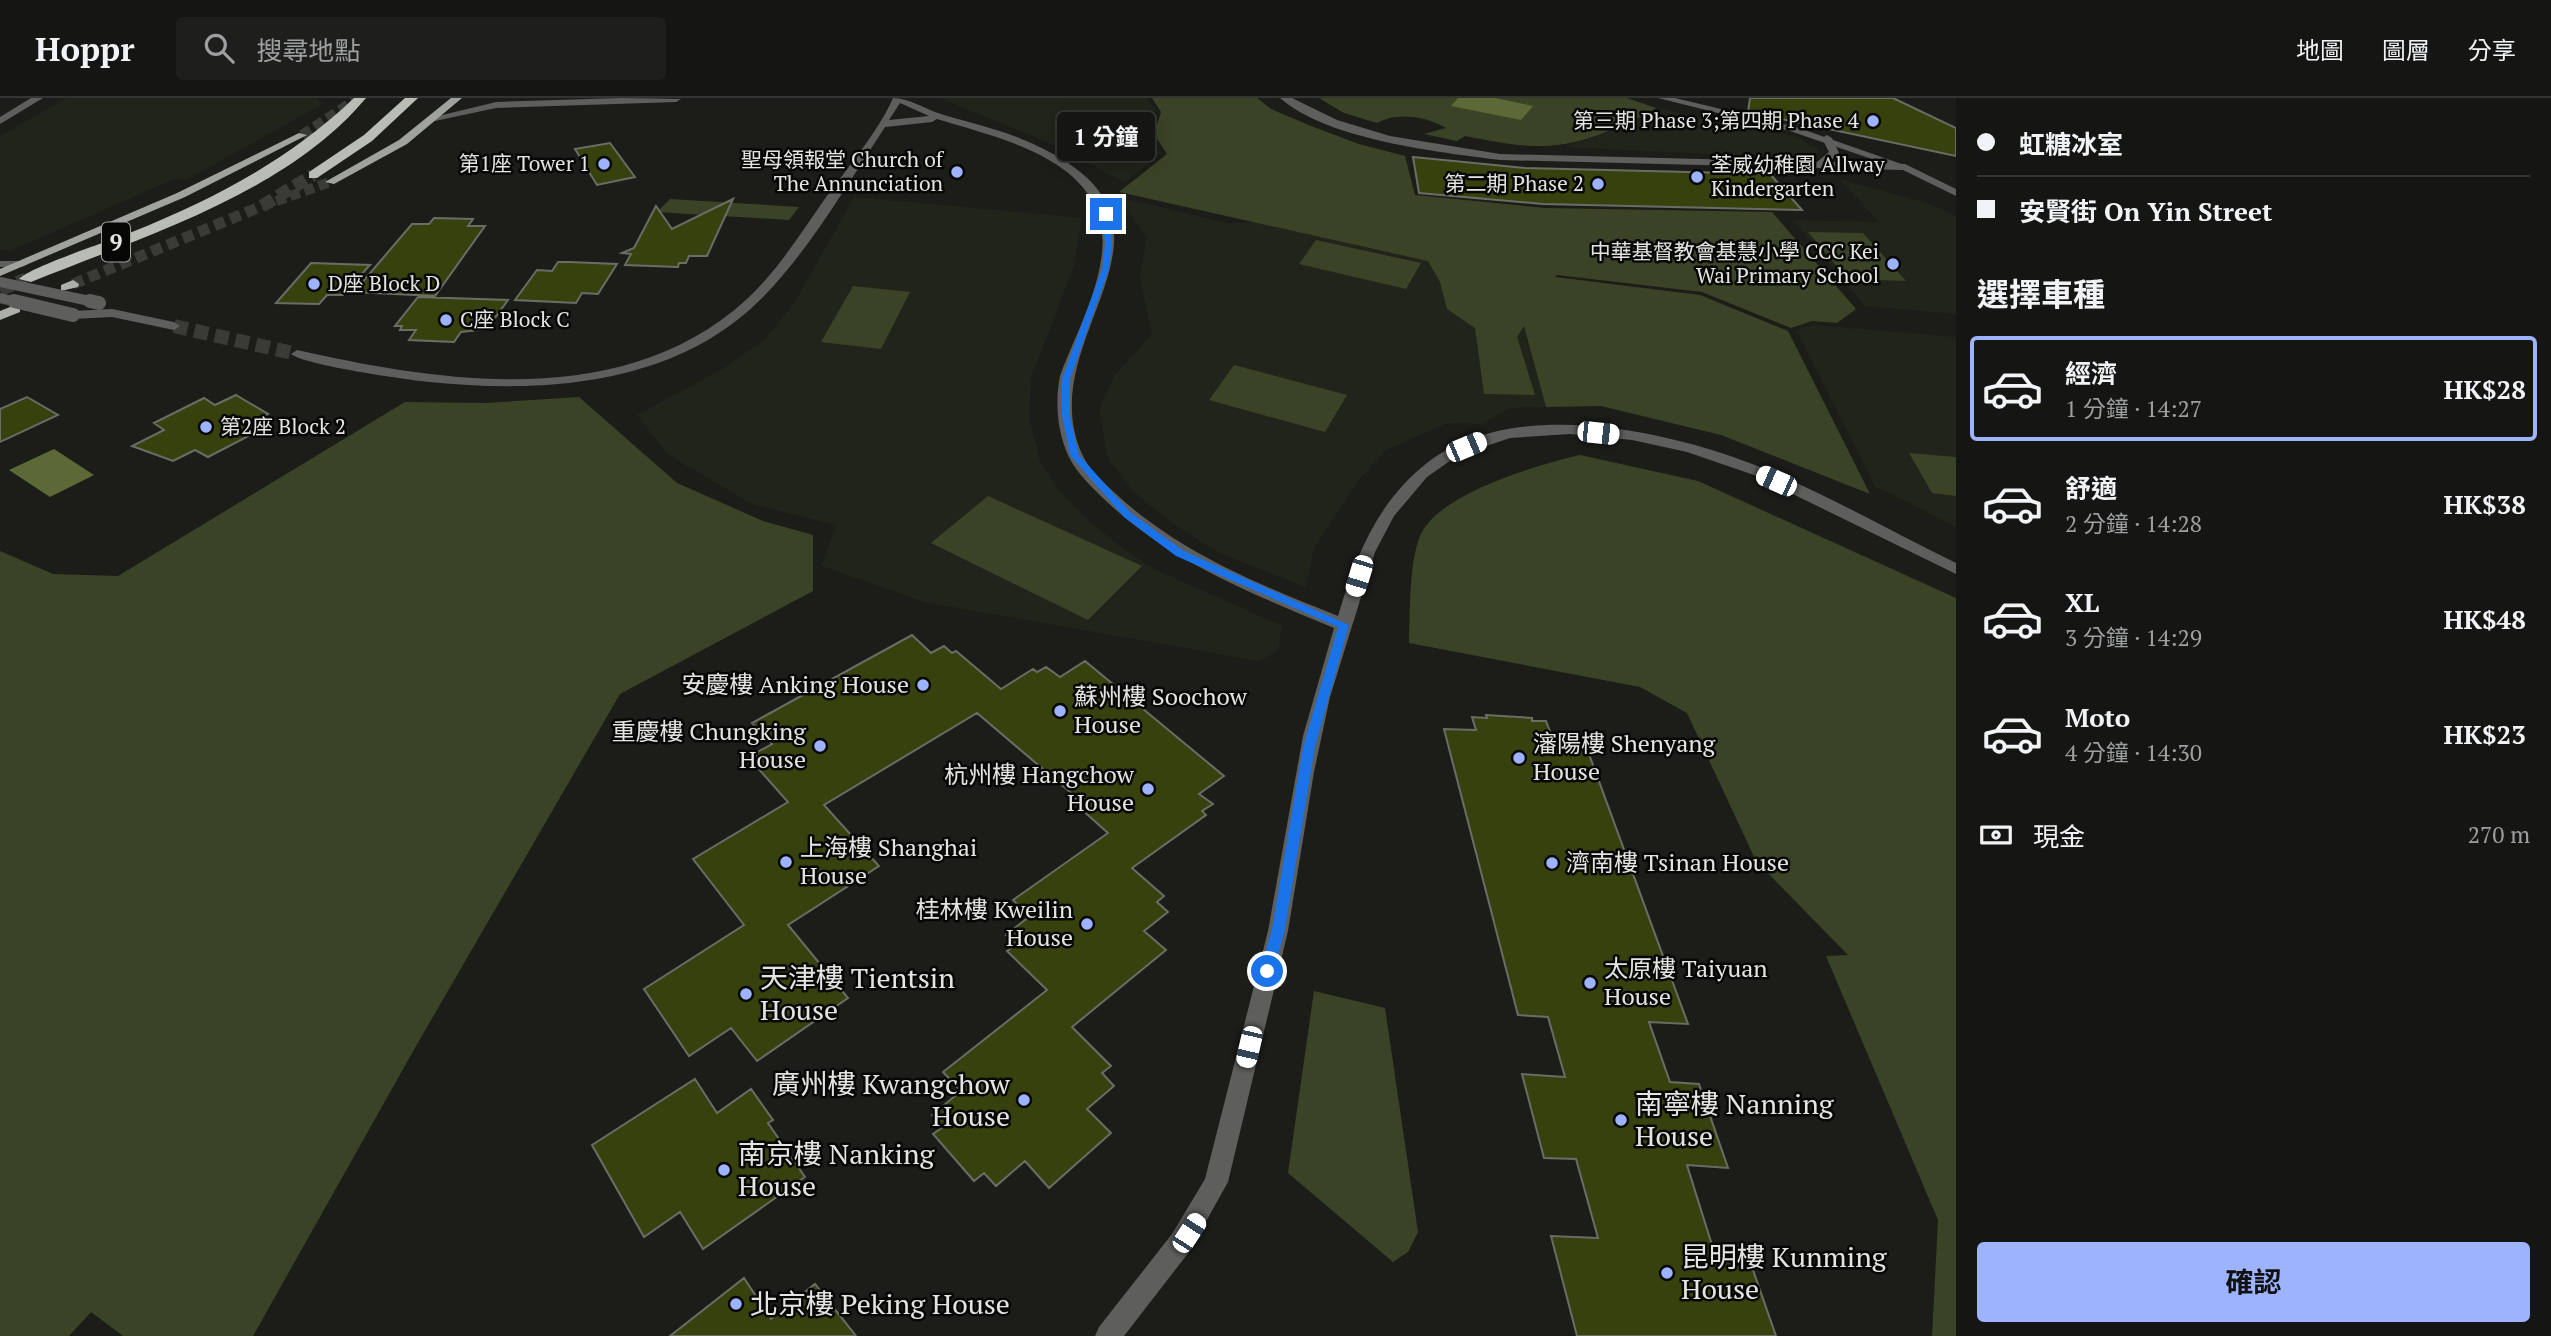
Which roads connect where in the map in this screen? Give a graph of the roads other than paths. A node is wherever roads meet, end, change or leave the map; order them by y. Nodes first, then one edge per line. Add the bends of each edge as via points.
1 (38, 98) edge
2 (360, 98) edge
3 (412, 98) edge
4 (457, 98) edge
5 (464, 98) edge
6 (899, 98) edge
7 (1285, 98) edge
8 (1663, 98) edge
9 (676, 99) edge
10 (496, 105) junction
11 (435, 118) junction
12 (946, 120) junction
13 (0, 121) edge
14 (883, 124) junction
15 (302, 135) tunnel mouth
16 (1827, 138) junction
17 (1818, 166) junction
18 (1906, 167) junction
19 (313, 175) tunnel mouth
20 (330, 183) tunnel mouth
21 (1956, 193) edge
22 (0, 264) edge
23 (22, 264) junction
24 (1, 273) edge
25 (26, 279) tunnel mouth
26 (0, 282) edge
27 (0, 298) edge
28 (15, 309) dead end
29 (112, 313) junction
30 (0, 316) edge
31 (174, 326) tunnel mouth
32 (297, 354) tunnel mouth
33 (1956, 569) edge
34 (1343, 625) junction
35 (1108, 1336) edge

1 - 13 street
2 - 25 highway, 9 via 313,141 239,187
3 - 19 highway via 379,130
4 - 11 main road
5 - 10 street
6 - 12 street
6 - 14 street
7 - 17 street via 1373,134 1500,157
8 - 16 street
9 - 10 street
10 - 11 street
11 - 20 main road
12 - 14 street
12 - 34 street via 1000,135 1059,163 1098,196 1106,214 1106,269 1066,379 1066,416 1075,455 1095,482 1127,515 1180,554
14 - 32 street via 773,280 730,318 668,354 570,379 475,384 410,377
15 - 23 main road via 181,195
16 - 17 street via 1834,153
16 - 18 street
17 - 18 street
18 - 21 street
22 - 23 street
23 - 24 main road
26 - 29 street, bridge via 99,303
27 - 29 street, bridge via 73,315
28 - 30 highway
29 - 31 street
33 - 34 street via 1796,490 1693,450 1578,430 1526,429 1449,454 1411,486 1382,523
34 - 35 street via 1309,747 1278,929 1216,1182 1178,1250

